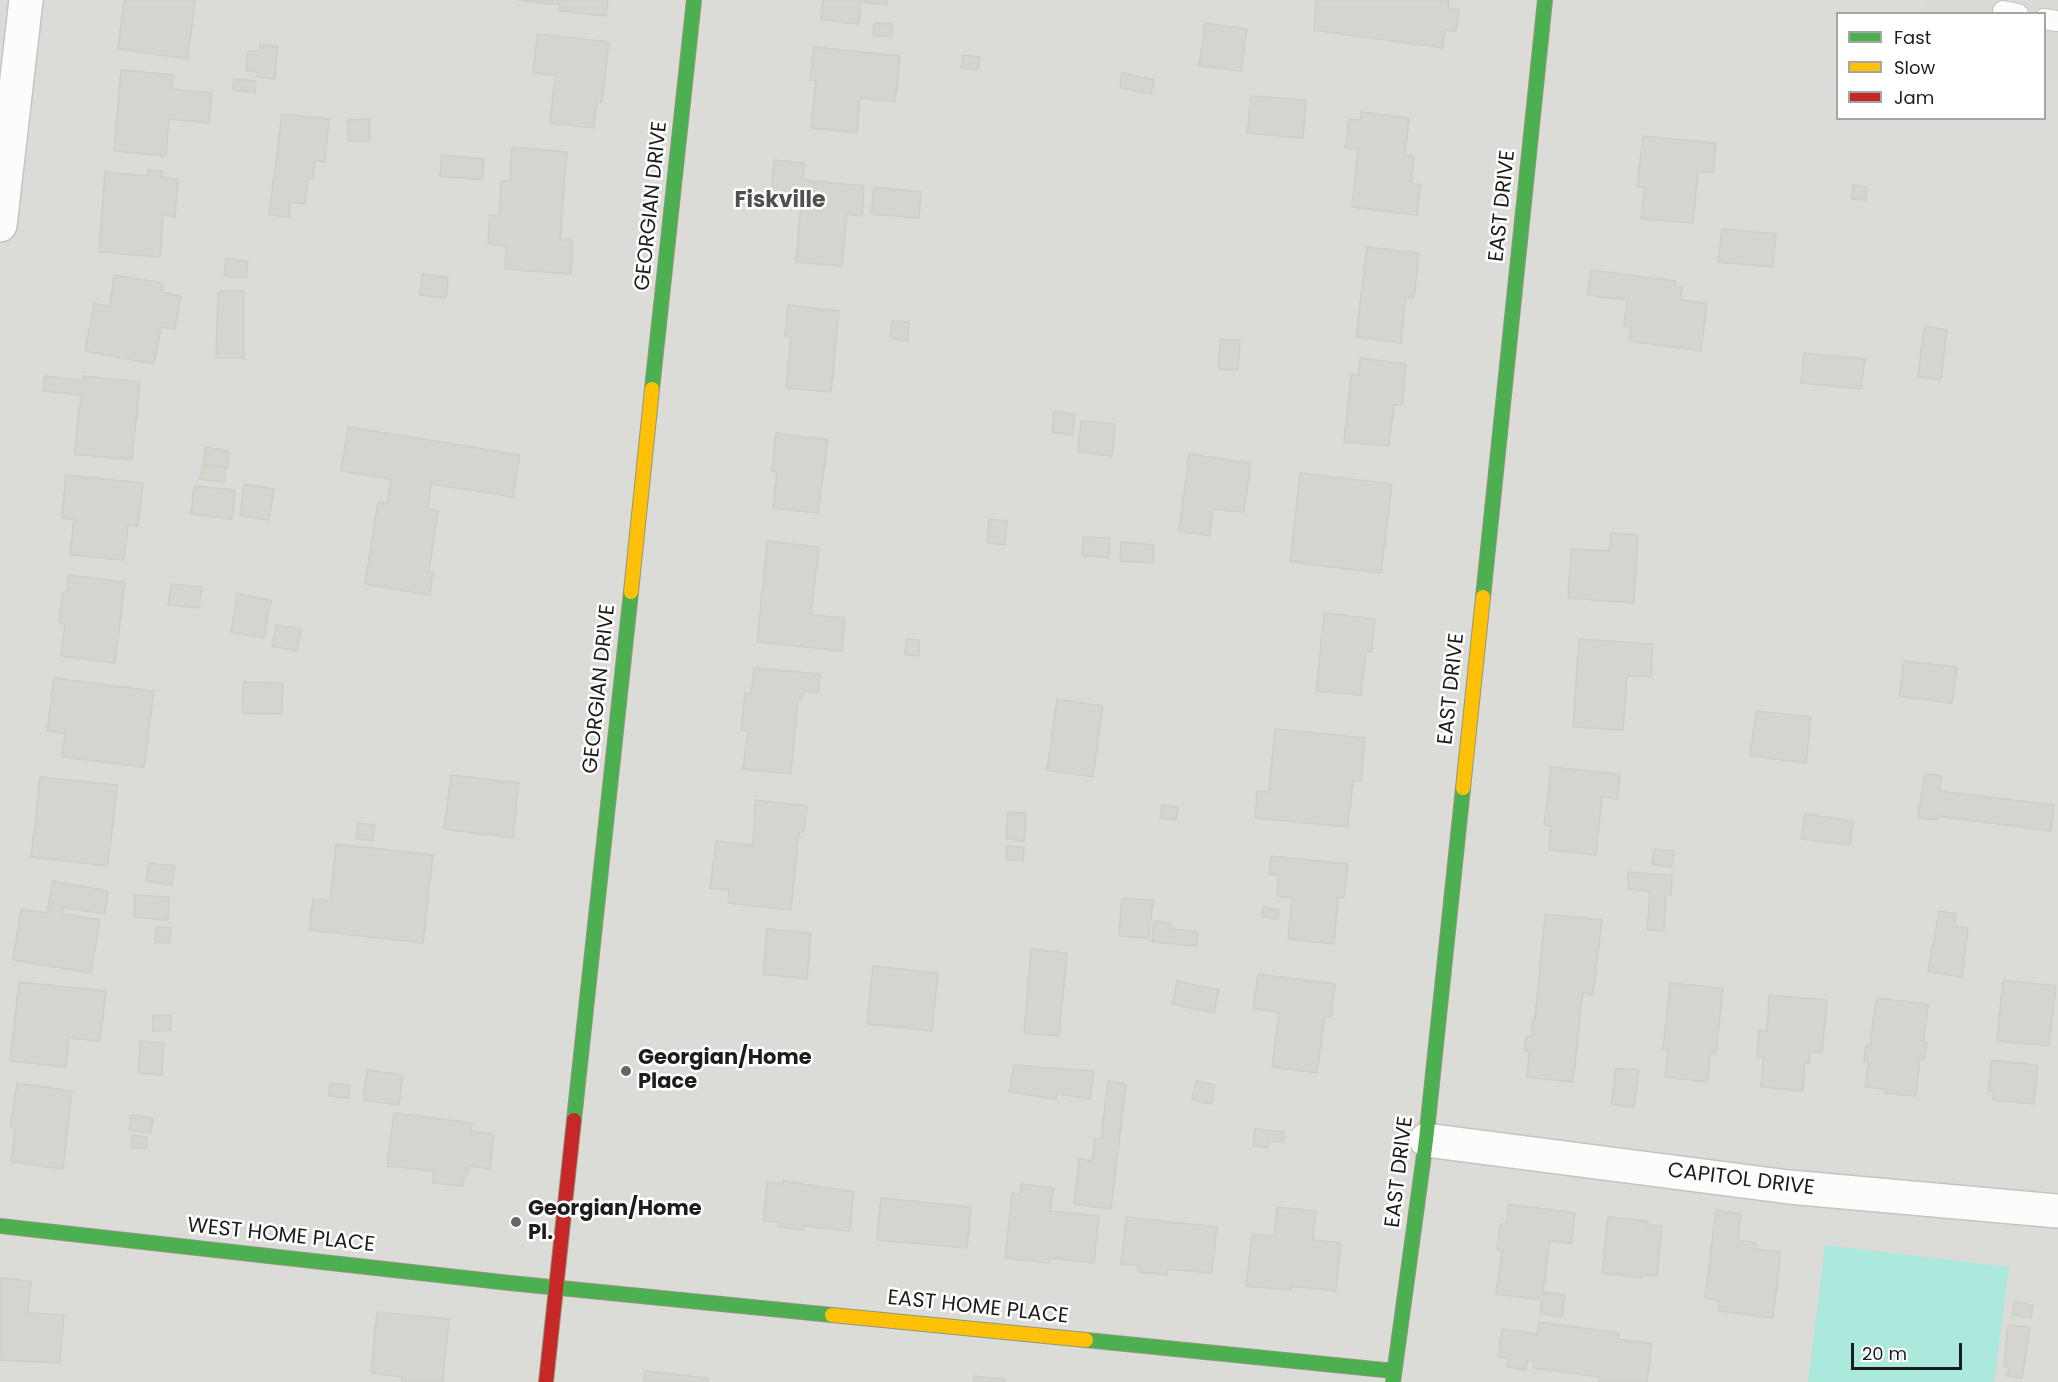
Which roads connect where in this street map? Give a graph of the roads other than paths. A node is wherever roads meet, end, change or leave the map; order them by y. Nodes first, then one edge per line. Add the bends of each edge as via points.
1 (26, 0) edge
2 (694, 0) edge
3 (1545, 0) edge
4 (0, 225) edge
5 (1426, 1140) junction
6 (2058, 1211) edge
7 (0, 1226) edge
8 (557, 1287) junction
9 (1394, 1376) edge
10 (546, 1382) edge

1 - 4 street
2 - 8 street, GEORGIAN DRIVE
3 - 5 street, EAST DRIVE
5 - 6 street, CAPITOL DRIVE via 1789,1187
5 - 9 street, EAST DRIVE
7 - 8 street, WEST HOME PLACE
8 - 9 street, EAST HOME PLACE
8 - 10 street, GEORGIAN DRIVE

